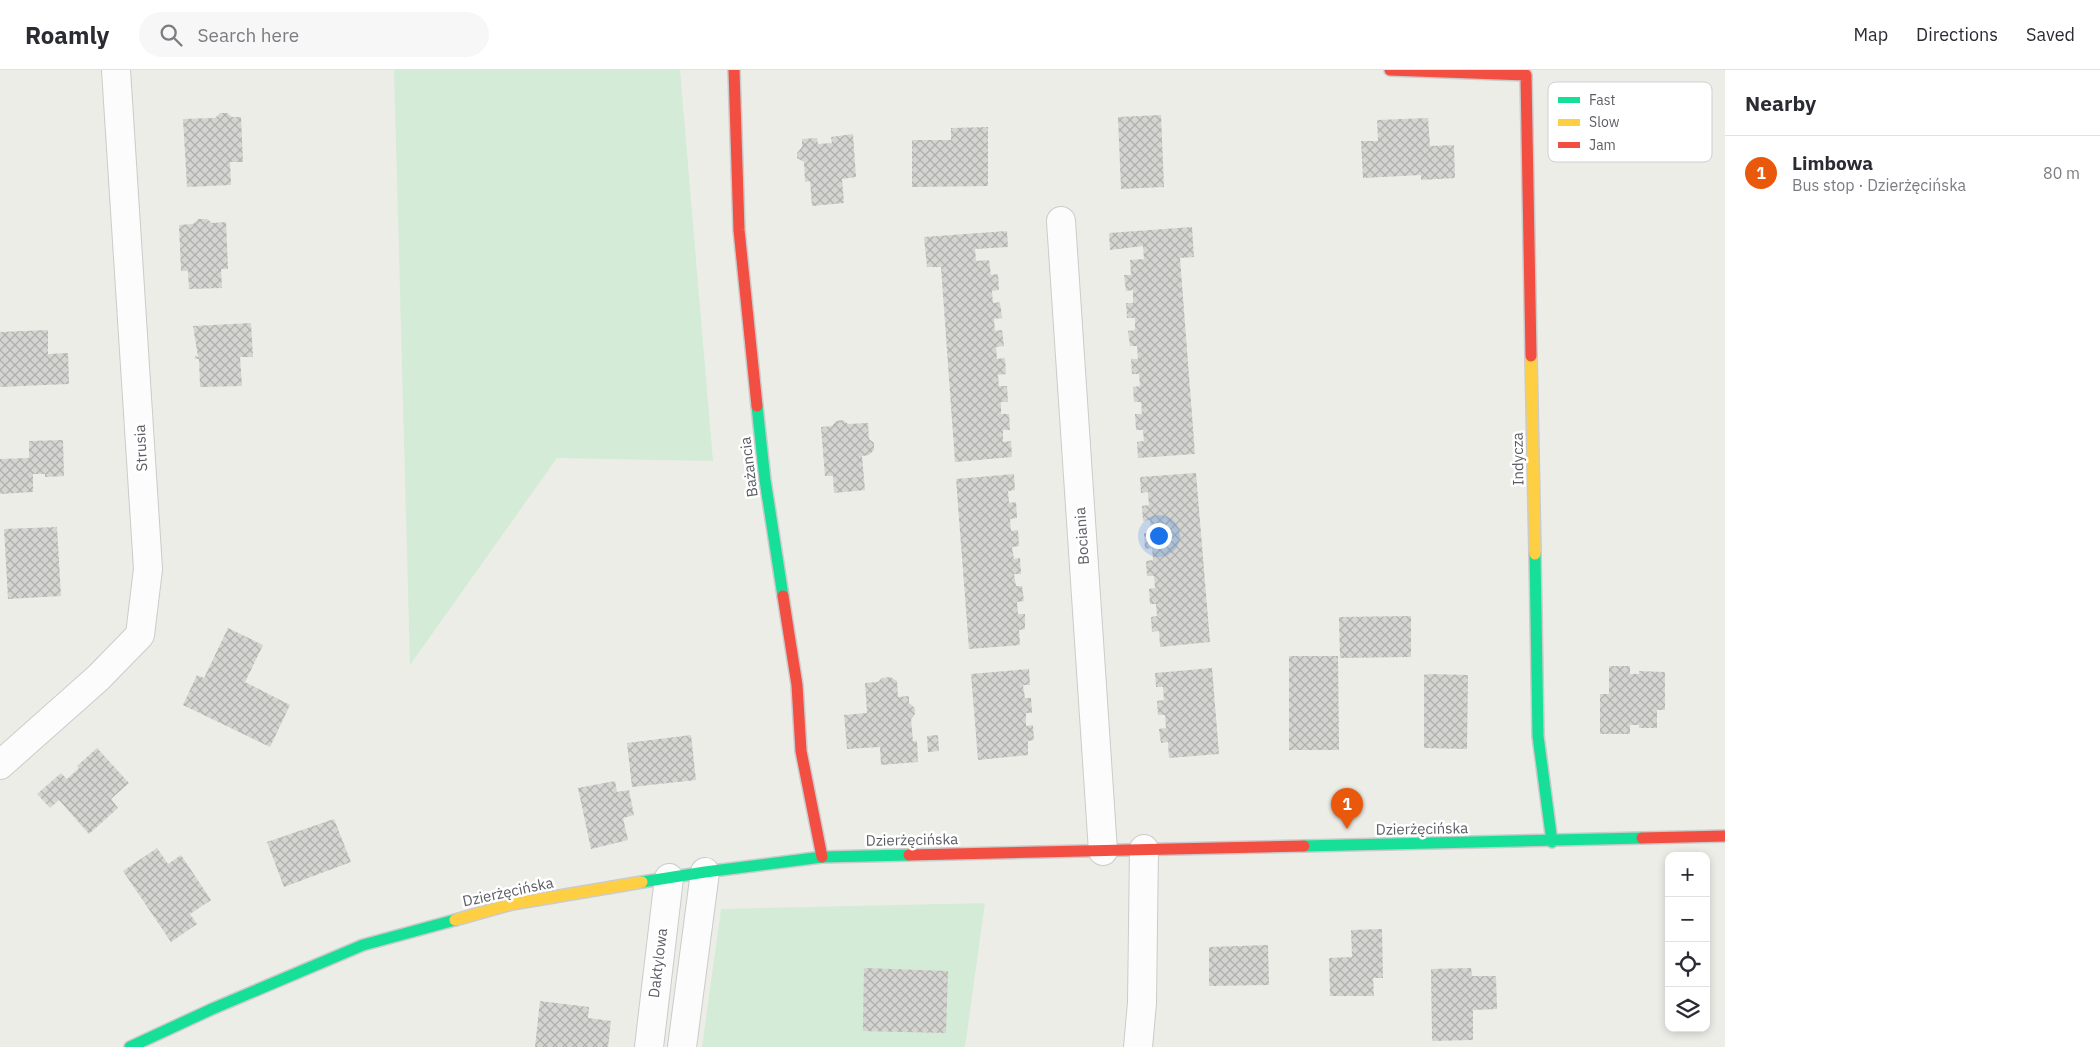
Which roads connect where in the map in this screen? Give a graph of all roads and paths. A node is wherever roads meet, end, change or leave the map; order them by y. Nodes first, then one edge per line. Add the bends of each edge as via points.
1 (116, 70) edge
2 (734, 70) edge
3 (1390, 70) edge
4 (1061, 221) dead end
5 (0, 765) edge
6 (1725, 836) edge
7 (1552, 842) junction
8 (1144, 849) junction
9 (1103, 851) junction
10 (822, 858) junction
11 (705, 872) junction
12 (668, 878) junction
13 (145, 1044) edge
14 (649, 1047) edge
15 (682, 1047) edge
16 (1138, 1047) edge

1 - 5 street, Strusia via 148,569 140,635 98,678
2 - 10 street, Bażancia via 739,230 765,480 797,685 801,751
3 - 7 street, Indycza via 1526,75 1538,736
4 - 9 street, Bociania
6 - 7 street, Dzierżęcińska
7 - 8 street, Dzierżęcińska
8 - 9 street, Dzierżęcińska
8 - 16 street via 1142,1003
9 - 10 street, Dzierżęcińska
10 - 11 street, Dzierżęcińska
11 - 12 street, Dzierżęcińska
11 - 15 street
12 - 13 street, Dzierżęcińska via 512,904 363,945
12 - 14 street, Daktylowa

